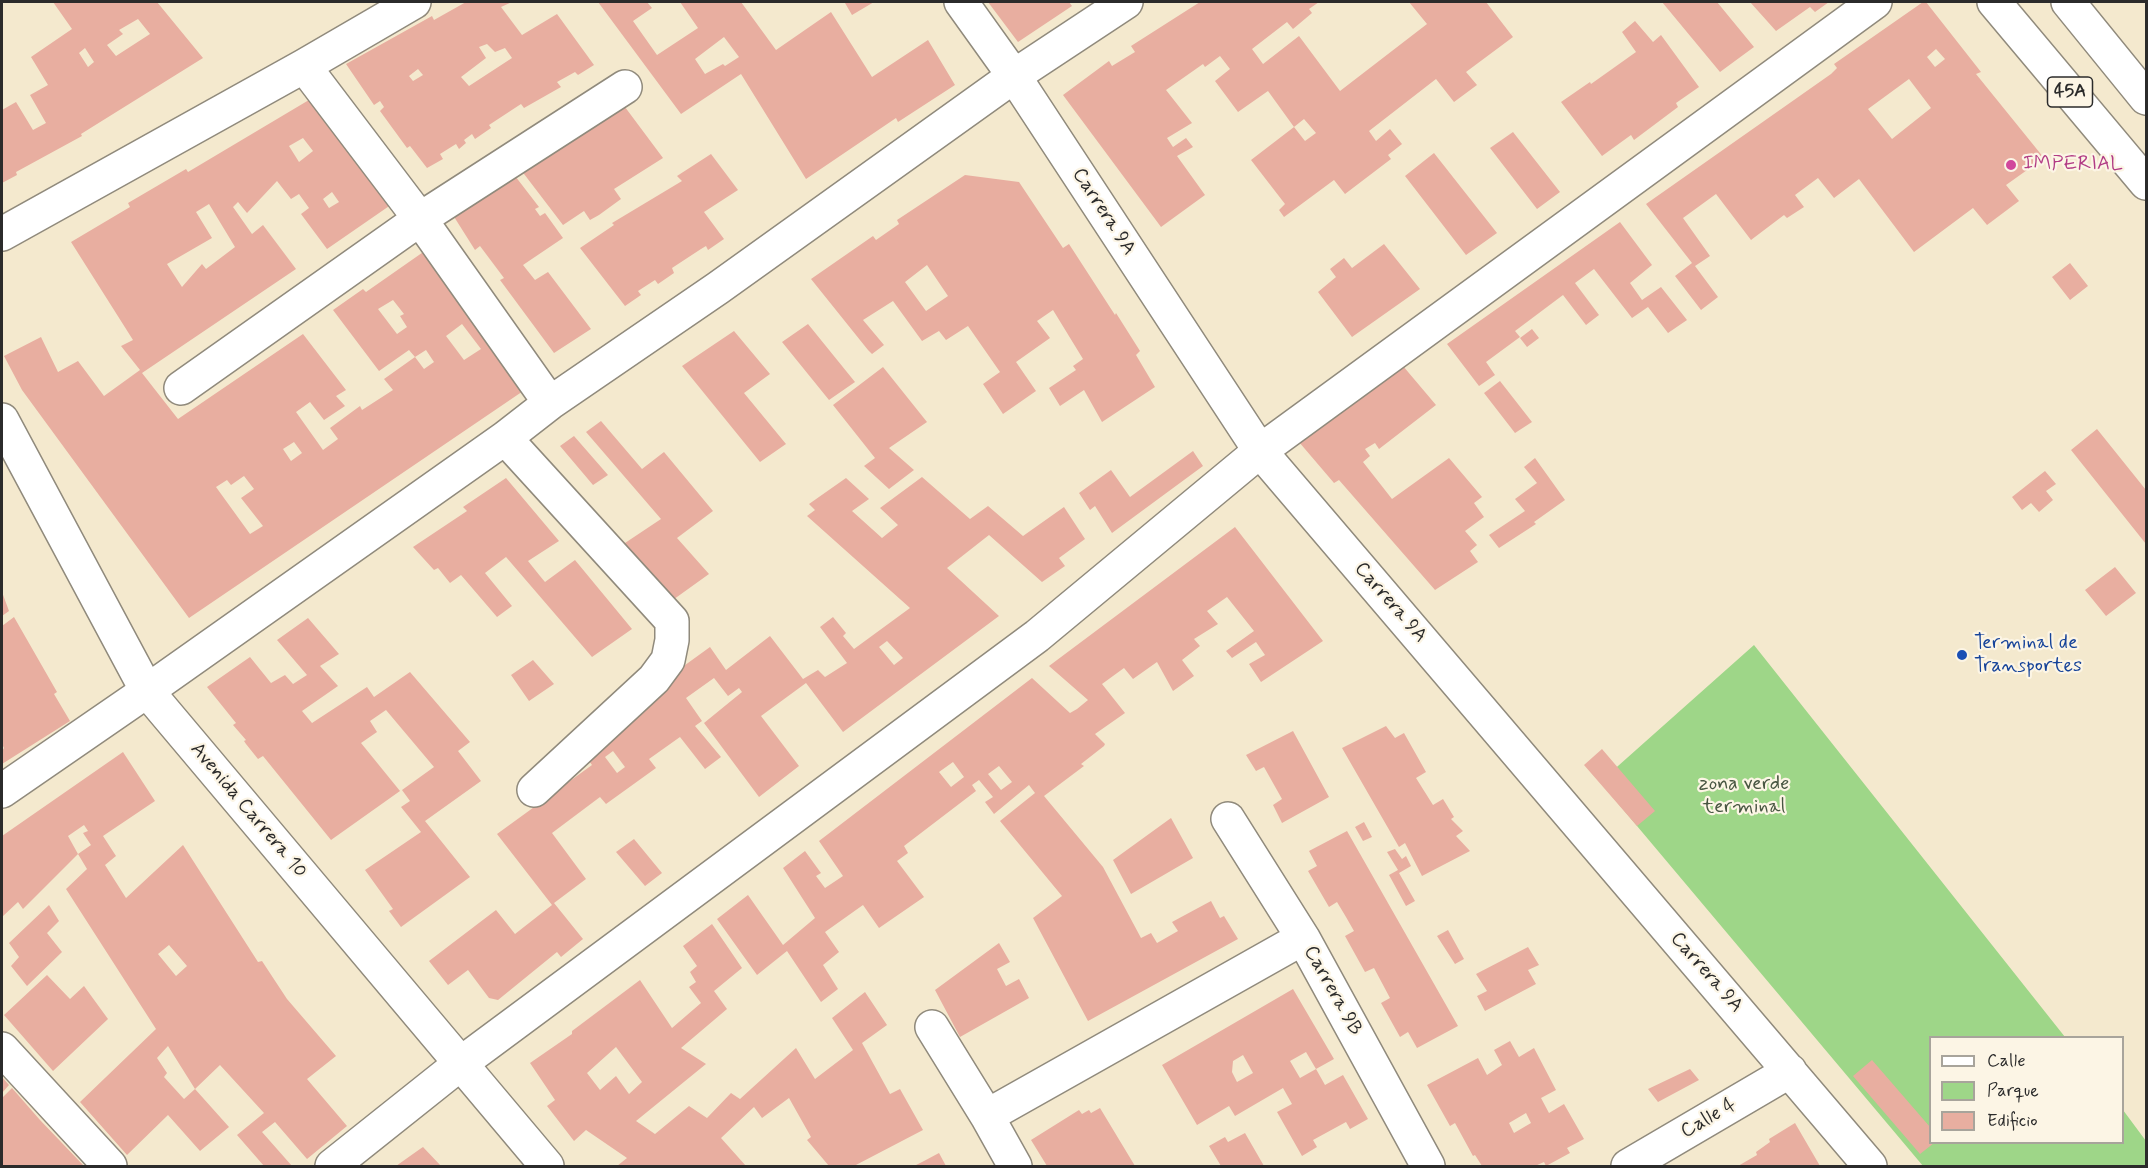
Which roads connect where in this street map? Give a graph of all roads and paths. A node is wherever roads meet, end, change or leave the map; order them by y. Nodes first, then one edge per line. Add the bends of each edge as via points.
1 (414, 2) edge
2 (961, 2) edge
3 (1126, 2) edge
4 (1875, 2) edge
5 (1994, 2) edge
6 (2068, 2) edge
7 (304, 66) junction
8 (1014, 76) junction
9 (625, 87) dead end
10 (2146, 98) edge
11 (2146, 183) edge
12 (420, 219) junction
13 (2, 234) edge
14 (181, 388) dead end
15 (550, 403) junction
16 (2, 420) edge
17 (505, 438) junction
18 (1260, 451) junction
19 (147, 691) junction
20 (534, 790) dead end
21 (2, 791) edge
22 (1228, 819) dead end
23 (1303, 938) junction
24 (932, 1027) dead end
25 (2, 1049) edge
26 (460, 1064) junction
27 (1791, 1071) junction
28 (987, 1116) junction
29 (1424, 1165) edge
30 (110, 1167) edge
31 (332, 1167) edge
32 (547, 1167) edge
33 (1015, 1167) edge
34 (1628, 1167) edge
35 (1870, 1167) edge

1 - 7 street
2 - 8 street, Carrera 9A
3 - 8 street
4 - 18 street
5 - 11 street, 45A
6 - 10 street, 45A
7 - 12 street
7 - 13 street
8 - 15 street
8 - 18 street, Carrera 9A
9 - 12 street
12 - 14 street
12 - 15 street
15 - 17 street
16 - 19 street, Avenida Carrera 10
17 - 19 street
17 - 20 street via 672,621 668,660 654,679
18 - 26 street via 1037,636
18 - 27 street, Carrera 9A
19 - 21 street
19 - 26 street, Avenida Carrera 10
22 - 23 street, Carrera 9B
23 - 28 street
23 - 29 street, Carrera 9B
24 - 28 street
25 - 30 street
26 - 31 street
26 - 32 street, Avenida Carrera 10
27 - 34 street, Calle 4
27 - 35 street, Carrera 9A
28 - 33 street

